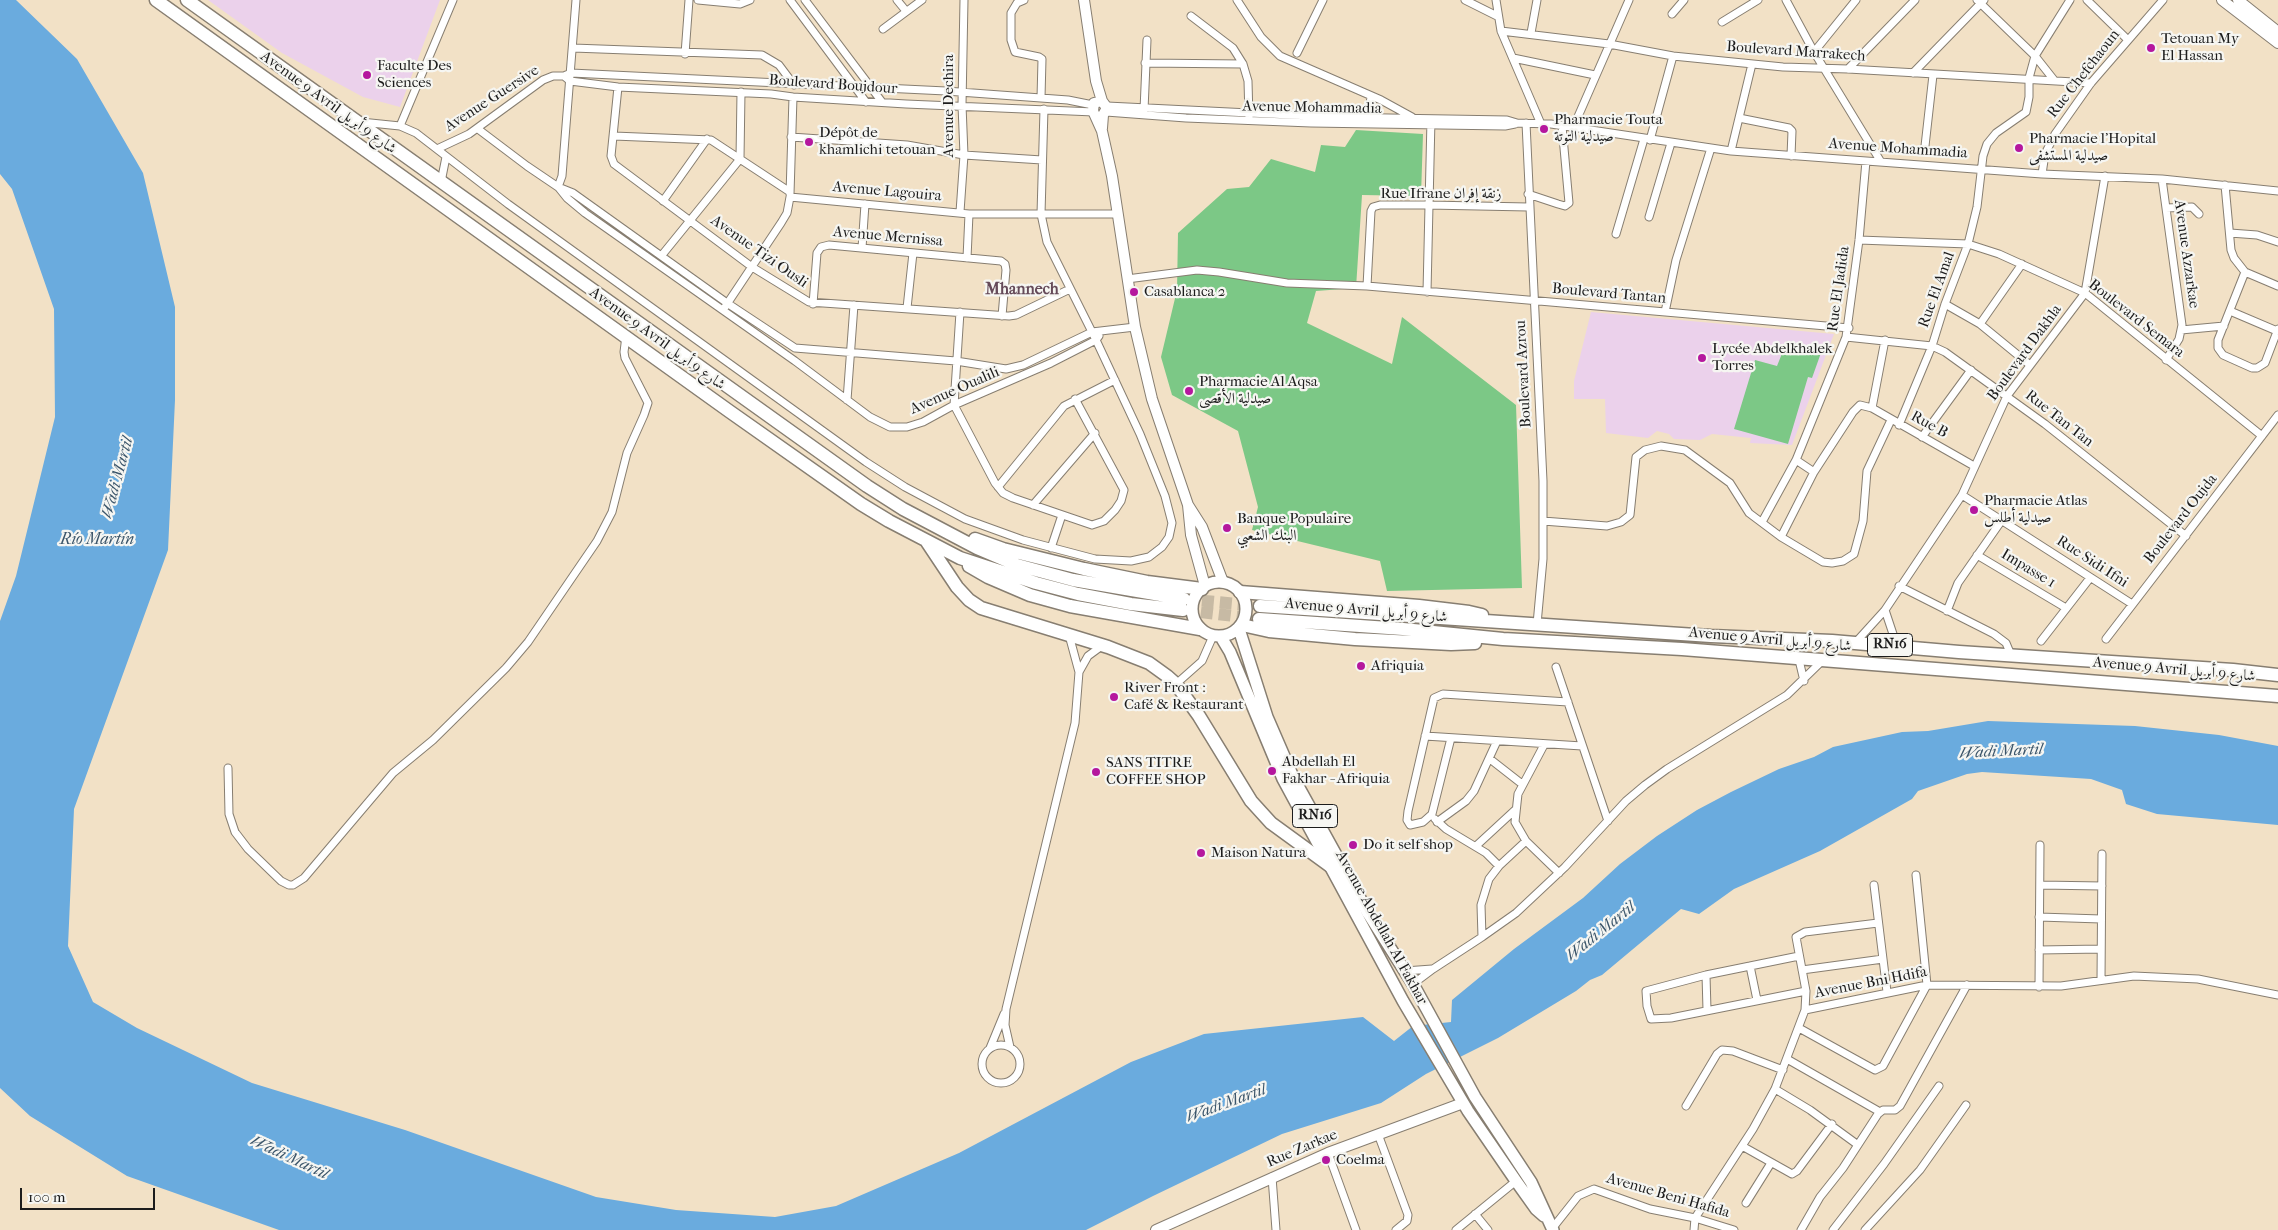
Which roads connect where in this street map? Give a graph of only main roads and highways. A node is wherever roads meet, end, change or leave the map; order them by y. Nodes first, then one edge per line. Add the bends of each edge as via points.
1 (156, 0) edge
2 (187, 0) edge
3 (946, 532) junction
4 (927, 542) junction
5 (960, 558) junction
6 (1204, 587) junction
7 (1240, 592) junction
8 (1260, 606) tunnel mouth
9 (1259, 619) tunnel mouth
10 (1501, 622) junction
11 (1240, 627) junction
12 (1200, 628) junction
13 (1217, 636) junction
14 (1503, 639) junction
15 (2278, 675) edge
16 (2278, 696) edge
17 (1330, 866) junction
18 (1545, 1216) junction
19 (1552, 1230) edge

1 - 4 highway, Avenue 9 Avril شارع 9 أبريل via 861,504
2 - 3 highway, Avenue 9 Avril شارع 9 أبريل via 867,486
3 - 5 highway, Avenue 9 Avril شارع 9 أبريل via 1002,559 1043,572 1183,604 1131,604 1078,594
3 - 6 highway via 1084,569 1147,582
4 - 5 highway, Avenue 9 Avril شارع 9 أبريل
4 - 17 highway via 969,600 997,614 1103,645 1149,663 1176,684 1251,801 1278,829
5 - 12 highway via 988,577 1030,595 1084,609
6 - 7 main road, RN16 via 1223,582
6 - 12 main road via 1192,605 1194,619
7 - 10 highway, RN16 via 1448,609
7 - 11 main road, RN16 via 1247,610
8 - 10 highway, Avenue 9 Avril شارع 9 أبريل
9 - 14 highway, Avenue 9 Avril شارع 9 أبريل
10 - 15 highway, Avenue 9 Avril شارع 9 أبريل / RN16 via 1856,642
11 - 13 main road via 1233,633
11 - 14 highway, RN16 via 1451,644
11 - 18 main road, Avenue Abdellah Al Fakhar / RN16 via 1267,717 1293,778 1475,1097 1530,1182
12 - 13 main road, RN16
13 - 17 main road, Avenue Abdellah Al Fakhar / RN16 via 1230,652 1283,779
14 - 16 highway, Avenue 9 Avril شارع 9 أبريل / RN16 via 1682,649
17 - 18 main road, Avenue Abdellah Al Fakhar / RN16 via 1463,1103 1536,1209
18 - 19 main road, Avenue Abdellah Al Fakhar / RN16

